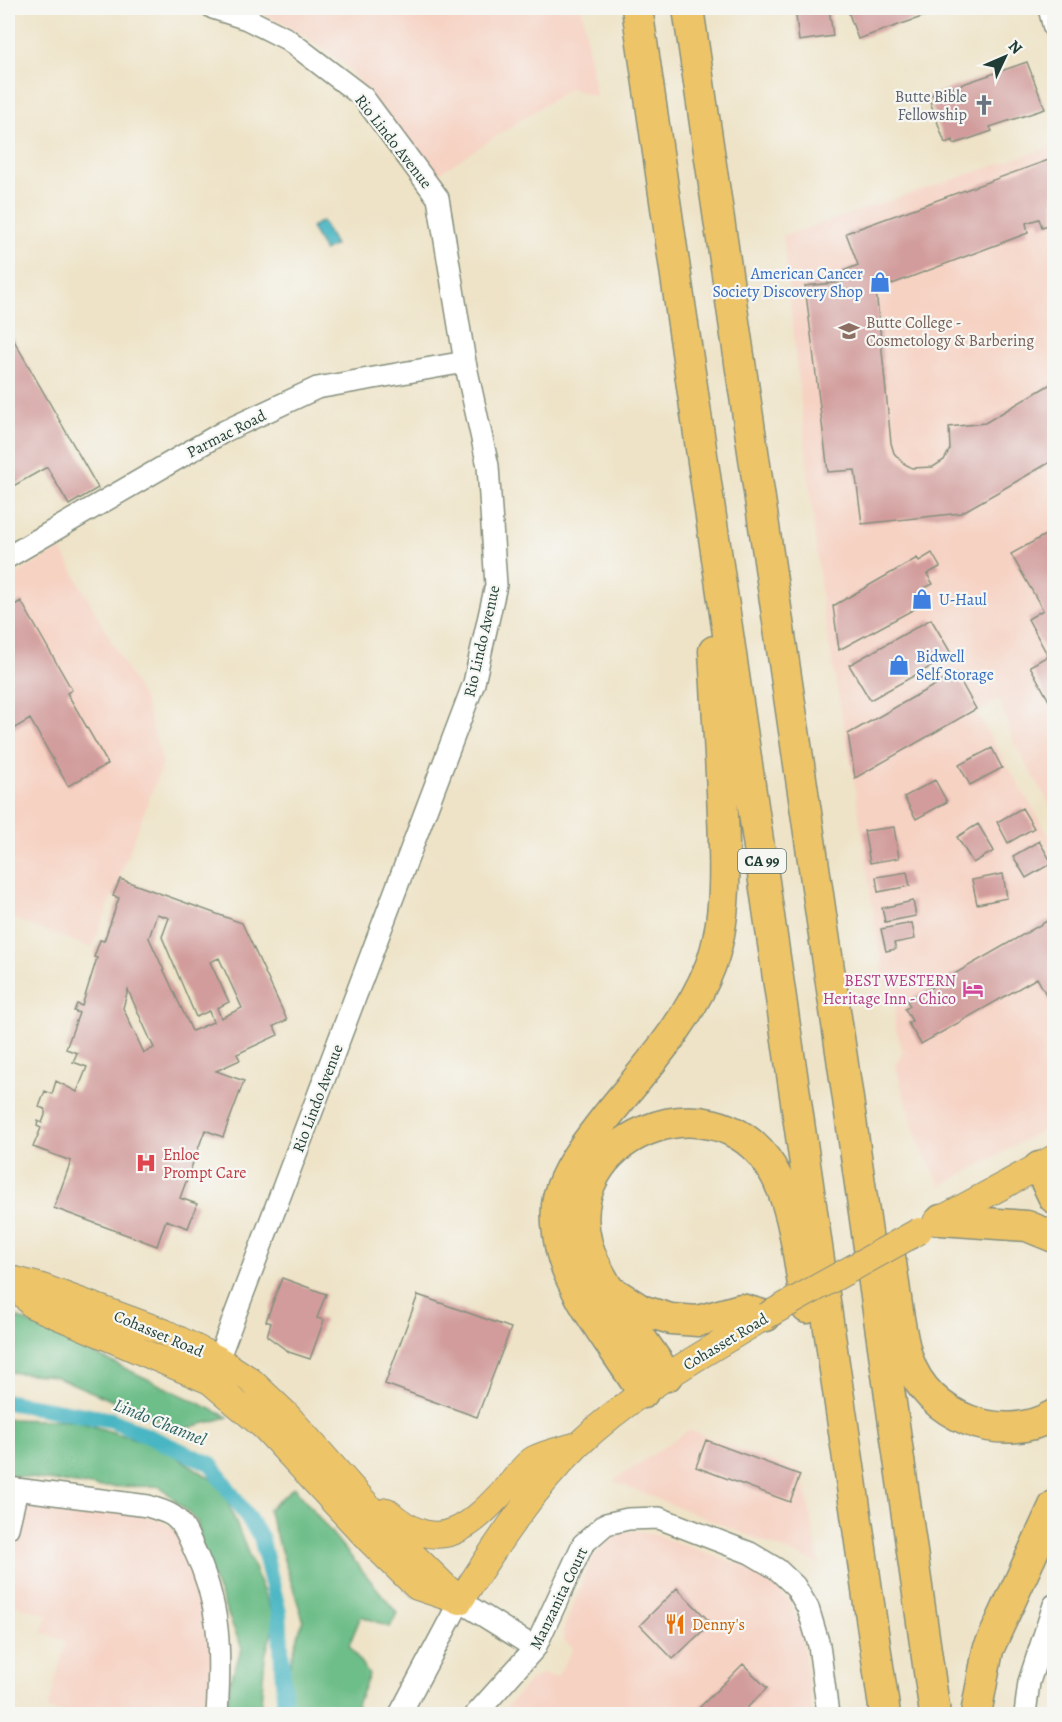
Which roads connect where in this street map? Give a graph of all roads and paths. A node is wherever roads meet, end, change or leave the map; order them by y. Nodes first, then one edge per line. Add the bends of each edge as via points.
1 (213, 8) edge
2 (637, 8) edge
3 (687, 8) edge
4 (1049, 8) edge
5 (1054, 28) edge
6 (465, 362) junction
7 (8, 557) edge
8 (722, 587) junction
9 (830, 973) junction
10 (1047, 1163) edge
11 (1054, 1198) edge
12 (930, 1225) junction
13 (1054, 1237) edge
14 (10, 1280) edge
15 (611, 1290) junction
16 (766, 1316) junction
17 (214, 1370) junction
18 (655, 1384) junction
19 (1054, 1415) edge
20 (578, 1445) junction
21 (343, 1478) junction
22 (12, 1489) edge
23 (852, 1490) junction
24 (1054, 1506) edge
25 (1054, 1522) edge
26 (8, 1528) edge
27 (1036, 1551) junction
28 (460, 1601) junction
29 (1054, 1605) edge
30 (535, 1648) junction
31 (217, 1714) edge
32 (400, 1714) edge
33 (476, 1714) edge
34 (828, 1714) edge
35 (885, 1714) edge
36 (935, 1714) edge
37 (976, 1714) edge
38 (1025, 1714) edge

1 - 6 street, Rio Lindo Avenue via 288,39 363,97 438,198
2 - 8 highway, CA 99
3 - 9 highway
4 - 5 street
6 - 7 street, Parmac Road via 317,388 225,431
6 - 17 street, Rio Lindo Avenue via 488,466 496,585 474,683
8 - 18 highway via 712,614 724,900 711,966 669,1038 569,1169 558,1199 558,1234 566,1269 587,1307
8 - 23 highway, CA 99
9 - 19 highway via 849,1026 908,1359 937,1401 979,1425 1021,1427
9 - 36 highway
10 - 11 highway
10 - 12 main road, Cohasset Road
12 - 13 highway via 1027,1226
12 - 16 main road, Cohasset Road, bridge
14 - 17 main road, Cohasset Road via 39,1286 164,1332
15 - 16 highway via 641,1310 671,1319 698,1322 741,1309
15 - 18 highway
15 - 23 highway via 587,1244 584,1222 588,1192 601,1165 647,1128 675,1121 711,1123 751,1144 771,1166 786,1200 833,1451
16 - 18 main road, Cohasset Road
17 - 21 main road, Cohasset Road via 265,1393
17 - 28 main road, Cohasset Road via 417,1587
18 - 20 main road, Cohasset Road
20 - 21 main road via 533,1459 472,1523 439,1535 405,1527 366,1492
20 - 28 main road, Cohasset Road via 509,1525
21 - 28 main road, Cohasset Road
22 - 26 street
22 - 31 street via 148,1506 165,1512 184,1527 203,1567 216,1618 220,1642
23 - 35 highway, CA 99
24 - 27 highway via 1038,1537
25 - 27 highway
27 - 37 highway via 988,1650
28 - 30 street
28 - 32 street
29 - 38 street via 1029,1682
30 - 33 street, Manzanita Court
30 - 34 street, Manzanita Court via 583,1544 606,1524 659,1518 750,1553 777,1569 795,1586 808,1608 819,1645

